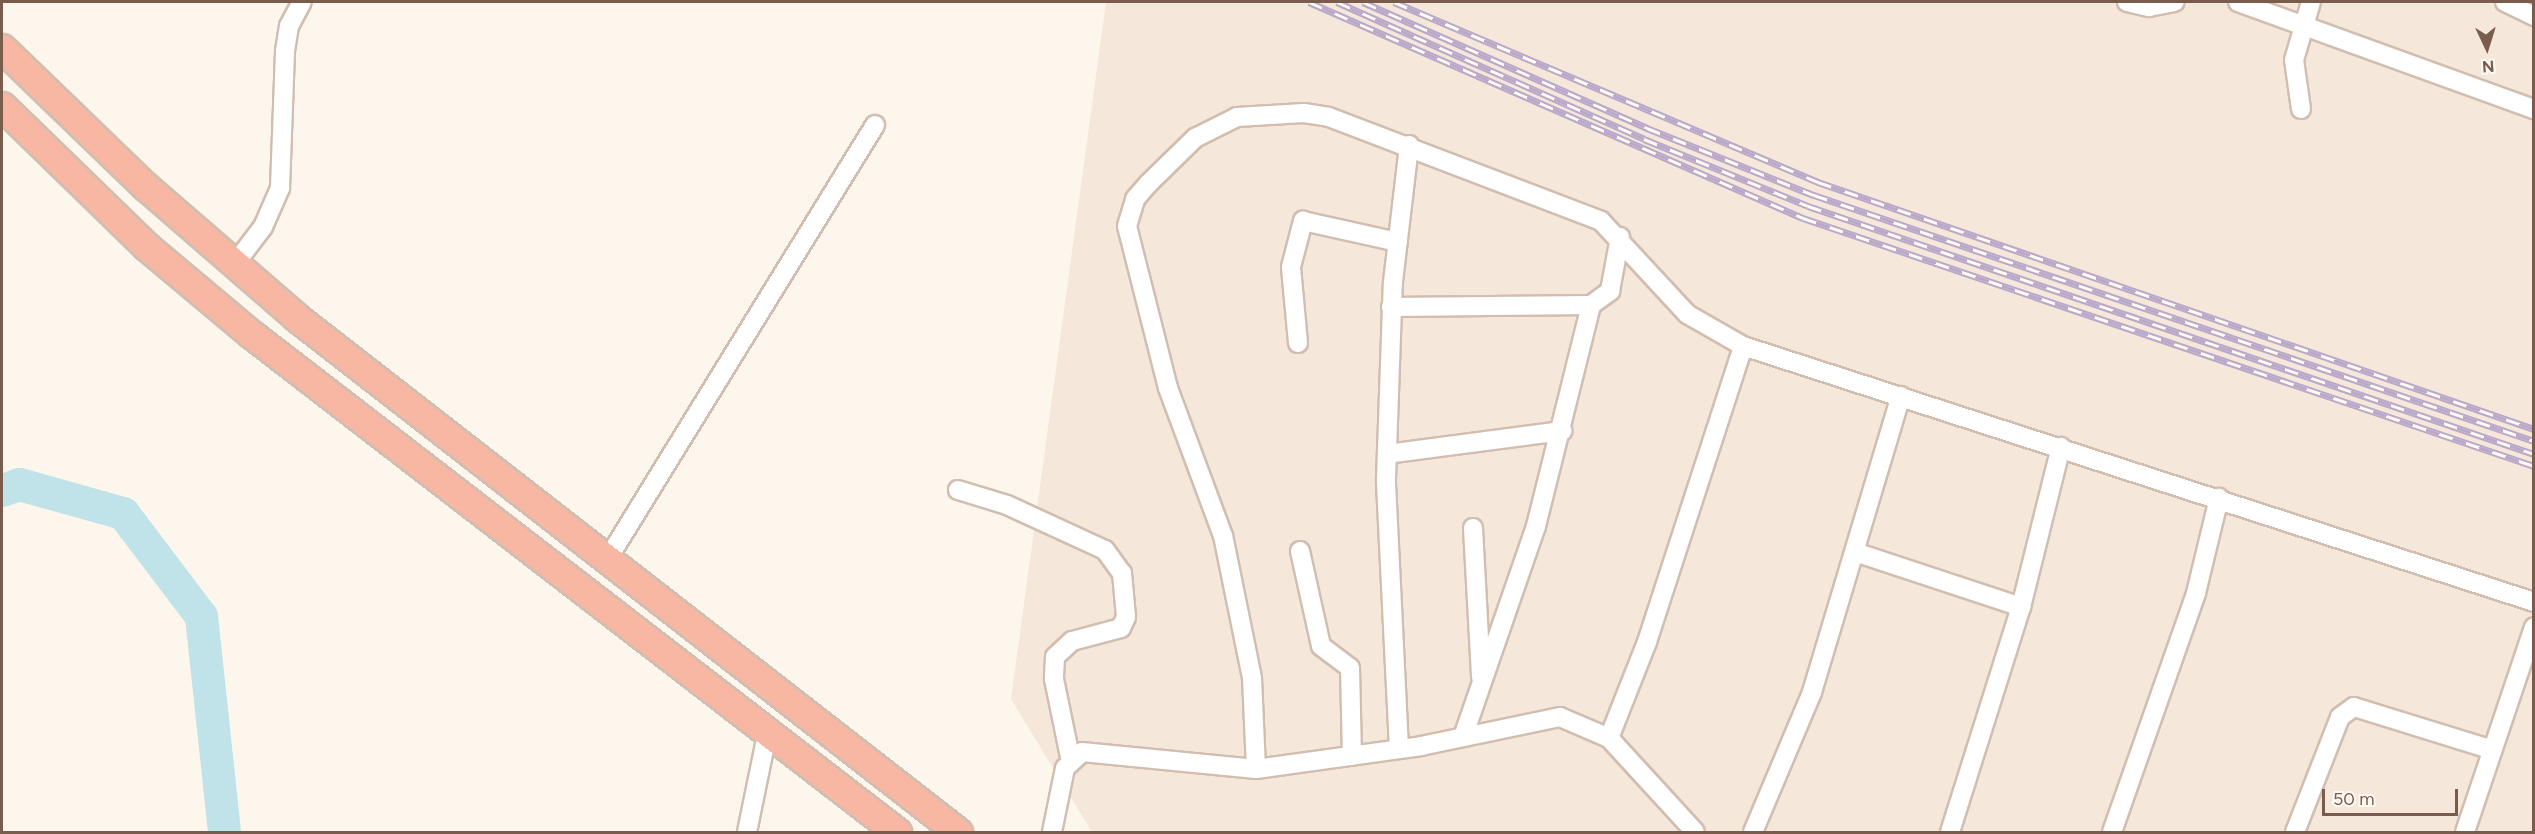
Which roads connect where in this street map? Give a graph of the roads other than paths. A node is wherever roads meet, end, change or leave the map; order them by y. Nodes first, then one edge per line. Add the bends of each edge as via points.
1 (302, 2) edge
2 (2127, 2) edge
3 (2175, 2) edge
4 (2238, 2) edge
5 (2311, 2) edge
6 (2505, 2) edge
7 (2534, 16) edge
8 (2301, 27) junction
9 (2, 48) edge
10 (2, 106) edge
11 (2301, 109) dead end
12 (2534, 109) edge
13 (875, 125) dead end
14 (1409, 145) junction
15 (1620, 237) junction
16 (1398, 242) junction
17 (234, 265) junction
18 (1591, 305) junction
19 (1391, 307) junction
20 (1298, 343) dead end
21 (1743, 346) junction
22 (1901, 396) junction
23 (1562, 431) junction
24 (2061, 447) junction
25 (1387, 454) junction
26 (958, 490) dead end
27 (2219, 498) junction
28 (1473, 528) dead end
29 (1300, 551) dead end
30 (1855, 552) junction
31 (607, 560) junction
32 (2534, 602) edge
33 (2021, 607) junction
34 (2534, 627) edge
35 (1482, 683) junction
36 (768, 730) junction
37 (1463, 737) junction
38 (1609, 738) junction
39 (1399, 749) junction
40 (2493, 750) junction
41 (1352, 756) junction
42 (1070, 757) junction
43 (1256, 769) junction
44 (747, 832) edge
45 (897, 832) edge
46 (958, 832) edge
47 (1052, 832) edge
48 (1695, 832) edge
49 (1753, 832) edge
50 (1950, 832) edge
51 (2112, 832) edge
52 (2295, 832) edge
53 (2465, 832) edge

1 - 17 street via 289,26 285,51 280,188 262,227
2 - 3 street via 2149,7
4 - 8 street
5 - 8 street
6 - 7 street
8 - 11 street via 2294,60
8 - 12 street
9 - 17 highway
10 - 36 highway via 146,246 251,334
13 - 31 street
14 - 15 street via 1601,221
14 - 16 street
14 - 43 street via 1304,113 1237,117 1195,138 1148,184 1128,214 1130,243 1168,388 1223,536 1245,631
15 - 18 street via 1610,291
15 - 21 street via 1687,314
16 - 19 street
16 - 20 street via 1303,222 1291,267
17 - 31 highway
18 - 19 street
18 - 23 street
19 - 25 street
21 - 22 street
21 - 38 street via 1647,642
22 - 24 street
22 - 30 street
23 - 25 street
23 - 35 street via 1536,526
24 - 27 street
24 - 33 street
25 - 39 street
26 - 42 street via 1007,504 1105,550 1122,573 1126,617 1120,628 1072,641 1055,657 1054,679
27 - 32 street
27 - 51 street via 2196,593
28 - 35 street
29 - 41 street via 1321,645 1350,668
30 - 33 street
30 - 49 street via 1812,692
31 - 46 highway
33 - 50 street
34 - 40 street
35 - 37 street
36 - 44 street
36 - 45 highway
37 - 38 street via 1560,717
37 - 39 street
38 - 48 street
39 - 41 street
40 - 52 street via 2354,707 2340,717
40 - 53 street
41 - 43 street
42 - 43 street via 1093,750 1201,767
42 - 47 street

